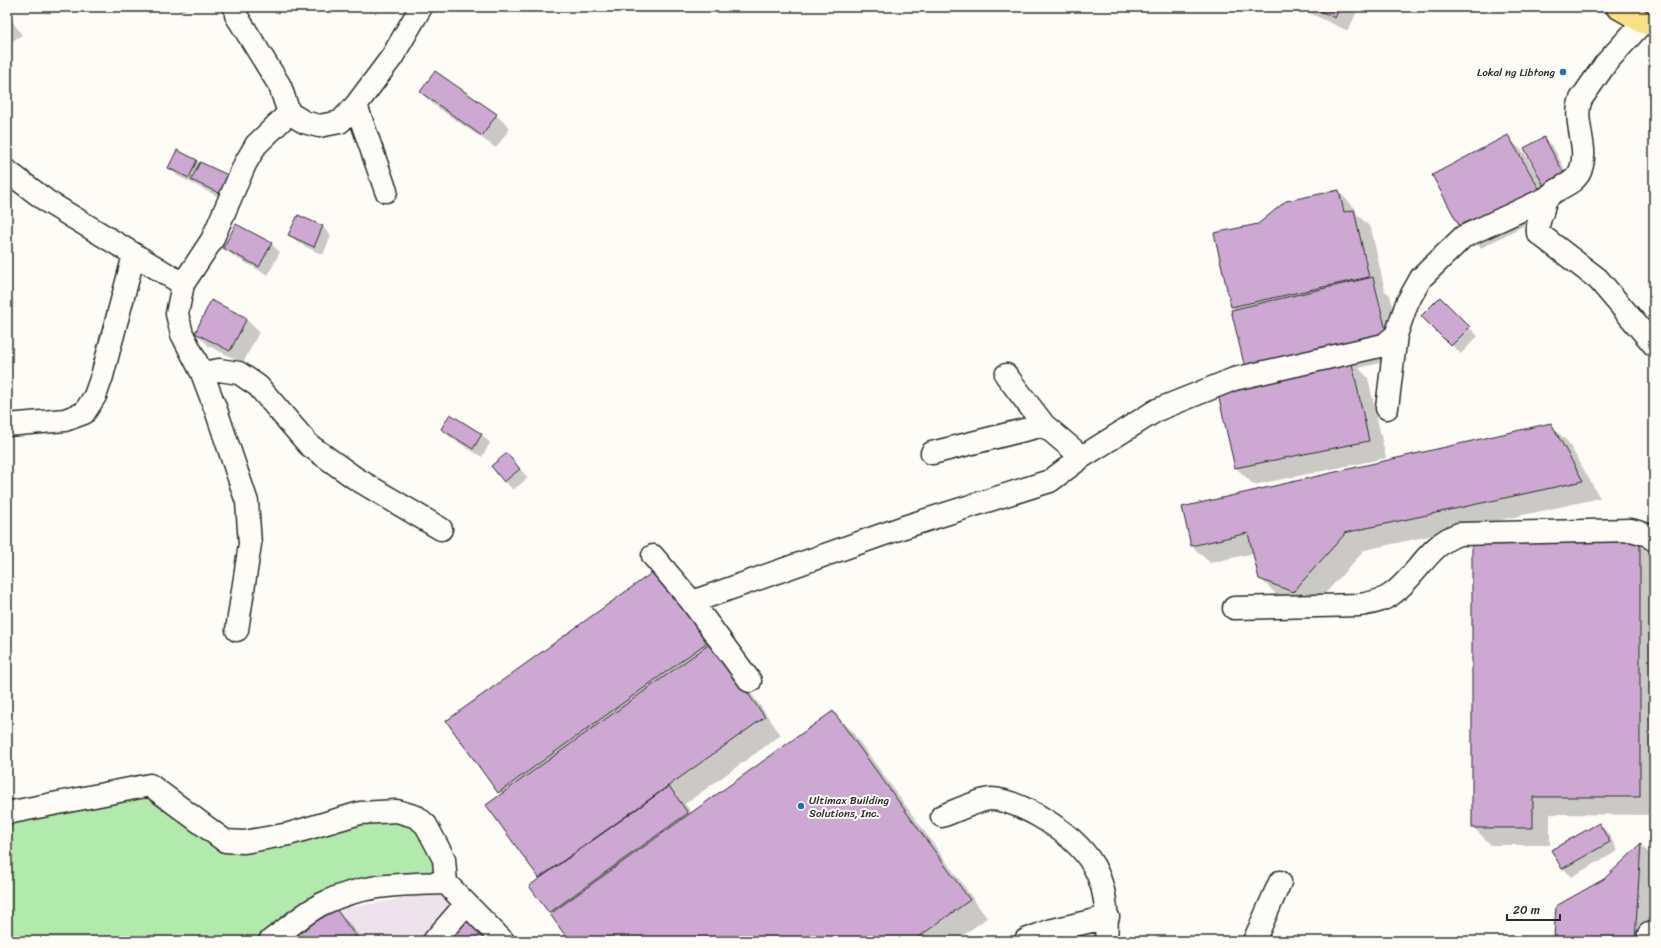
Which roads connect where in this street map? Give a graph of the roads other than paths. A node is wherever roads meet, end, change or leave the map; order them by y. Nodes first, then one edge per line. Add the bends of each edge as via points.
1 (235, 7) edge
2 (421, 7) edge
3 (1617, 7) edge
4 (1649, 24) edge
5 (356, 105) junction
6 (289, 113) junction
7 (7, 171) edge
8 (386, 191) dead end
9 (1546, 198) junction
10 (134, 255) junction
11 (183, 284) junction
12 (1396, 335) junction
13 (1654, 345) edge
14 (202, 373) junction
15 (1006, 375) dead end
16 (1387, 408) dead end
17 (7, 425) edge
18 (1044, 425) junction
19 (932, 453) dead end
20 (1082, 457) junction
21 (441, 529) dead end
22 (1654, 540) edge
23 (653, 556) dead end
24 (692, 602) junction
25 (1234, 608) dead end
26 (237, 630) dead end
27 (750, 681) dead end
28 (7, 813) edge
29 (942, 816) dead end
30 (1280, 882) dead end
31 (446, 883) junction
32 (466, 904) junction
33 (1108, 917) junction
34 (1026, 940) edge
35 (270, 941) edge
36 (434, 941) edge
37 (503, 941) edge
38 (1106, 941) edge
39 (1254, 941) edge

1 - 6 street via 236,15 280,86
2 - 5 street via 392,57
3 - 4 main road
4 - 9 street via 1606,63 1581,99 1579,129 1584,156 1581,170 1572,182
5 - 6 street via 340,122 319,126 304,122
5 - 8 street
6 - 11 street via 256,144 212,240
7 - 10 street via 48,202
9 - 12 street via 1463,237 1421,278 1407,303
9 - 13 street via 1537,226 1538,234 1598,279
10 - 11 street
10 - 17 street via 102,376 95,396 84,413 65,420
11 - 14 street via 177,314 182,334
12 - 16 street
12 - 20 street via 1384,345 1227,382 1157,410
14 - 21 street via 219,370 239,374 258,386 309,445 355,478
14 - 26 street via 247,502 250,544
15 - 18 street
18 - 19 street
18 - 20 street
20 - 24 street via 1050,481 904,527
22 - 25 street via 1631,530 1459,534 1446,538 1404,584 1391,595 1375,602 1360,605
23 - 24 street
24 - 27 street
28 - 31 street via 150,785 225,841 244,842 289,834 360,813 397,811 417,817 426,825 444,859
29 - 33 street via 991,799 1020,806 1060,828 1092,861 1105,894
30 - 39 street
31 - 32 street
31 - 35 street via 395,884 351,892 321,904
32 - 36 street
32 - 37 street
33 - 34 street via 1049,931
33 - 38 street

